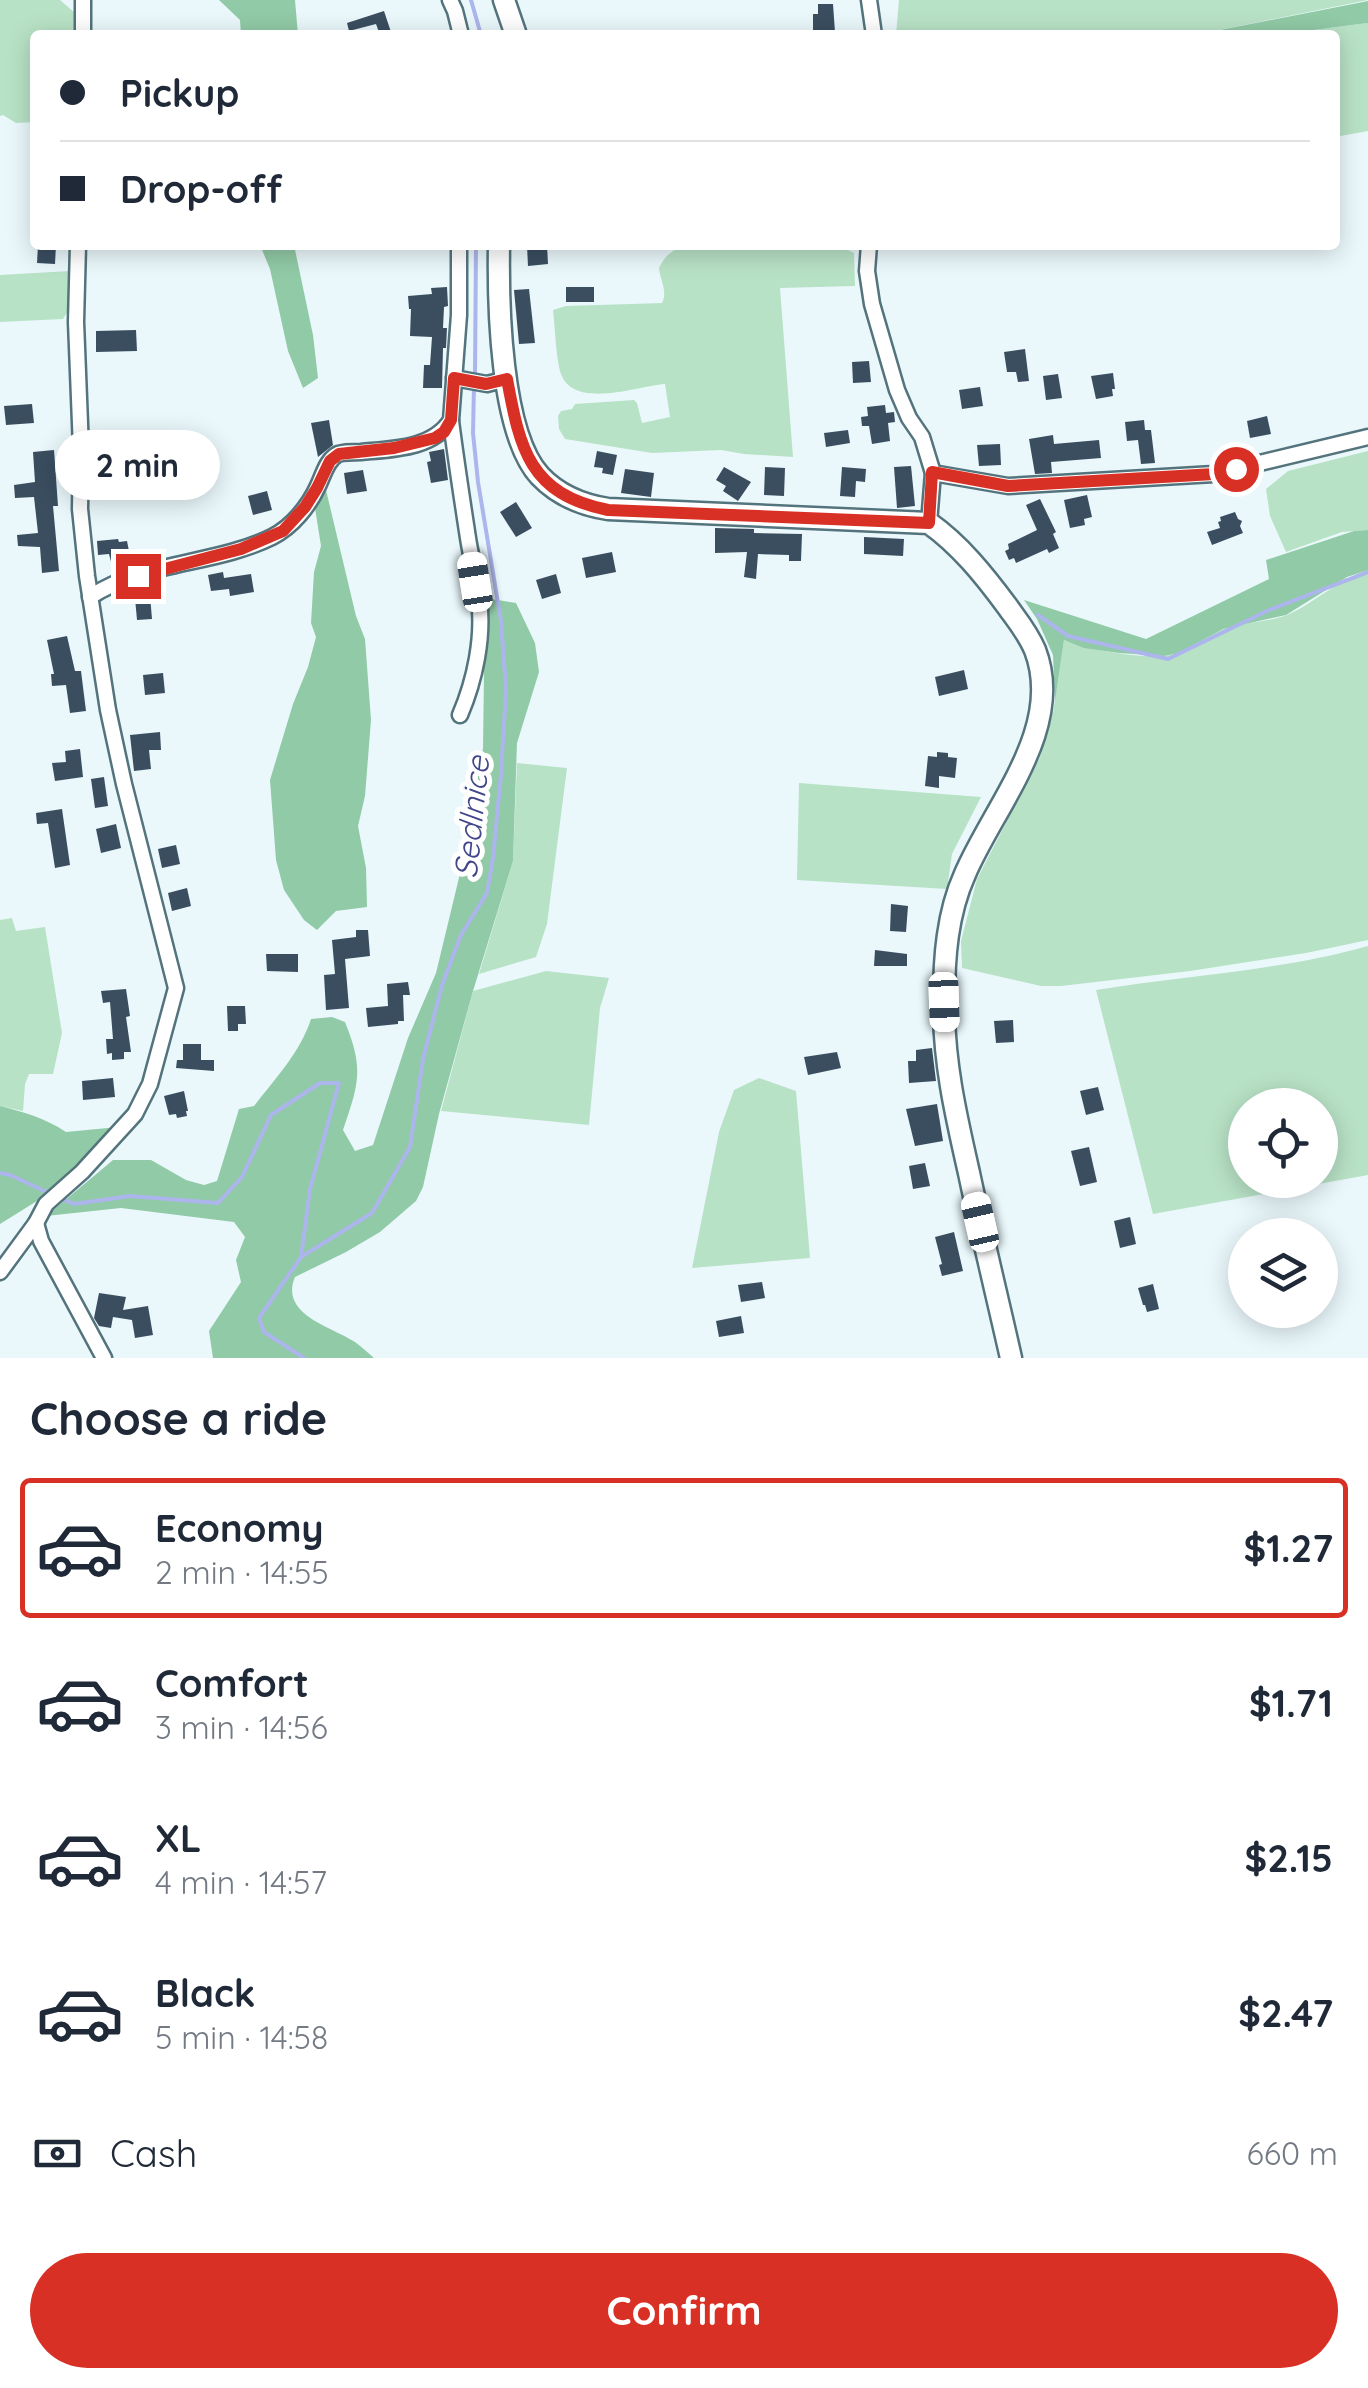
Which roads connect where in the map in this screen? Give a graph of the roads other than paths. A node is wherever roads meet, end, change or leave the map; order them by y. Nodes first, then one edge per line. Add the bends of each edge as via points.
1 (84, 0) edge
2 (450, 0) edge
3 (504, 0) edge
4 (868, 0) edge
5 (82, 30) edge
6 (460, 30) edge
7 (514, 30) edge
8 (873, 30) edge
9 (78, 250) edge
10 (459, 250) edge
11 (499, 250) edge
12 (869, 250) edge
13 (459, 379) junction
14 (497, 381) junction
15 (451, 420) junction
16 (1368, 437) edge
17 (932, 472) junction
18 (929, 523) junction
19 (90, 597) junction
20 (460, 715) dead end
21 (36, 1223) junction
22 (0, 1272) edge
23 (104, 1358) edge
24 (1011, 1358) edge

1 - 5 street
2 - 6 street
3 - 7 street
4 - 8 street
9 - 19 street via 80,509
10 - 13 street
11 - 14 street
12 - 17 street via 877,321
13 - 14 street
13 - 15 street
14 - 18 street via 530,462 549,484 585,505
15 - 19 street via 444,432 422,442 334,457 305,507 273,537 138,576
15 - 20 street via 479,600 475,666
16 - 17 street via 1214,474 1008,486
17 - 18 street
18 - 24 street via 949,537 1026,632 1042,678 1035,736 964,875 946,938 949,1084
19 - 21 street via 124,784 176,988 135,1114 46,1204
21 - 22 street
21 - 23 street

